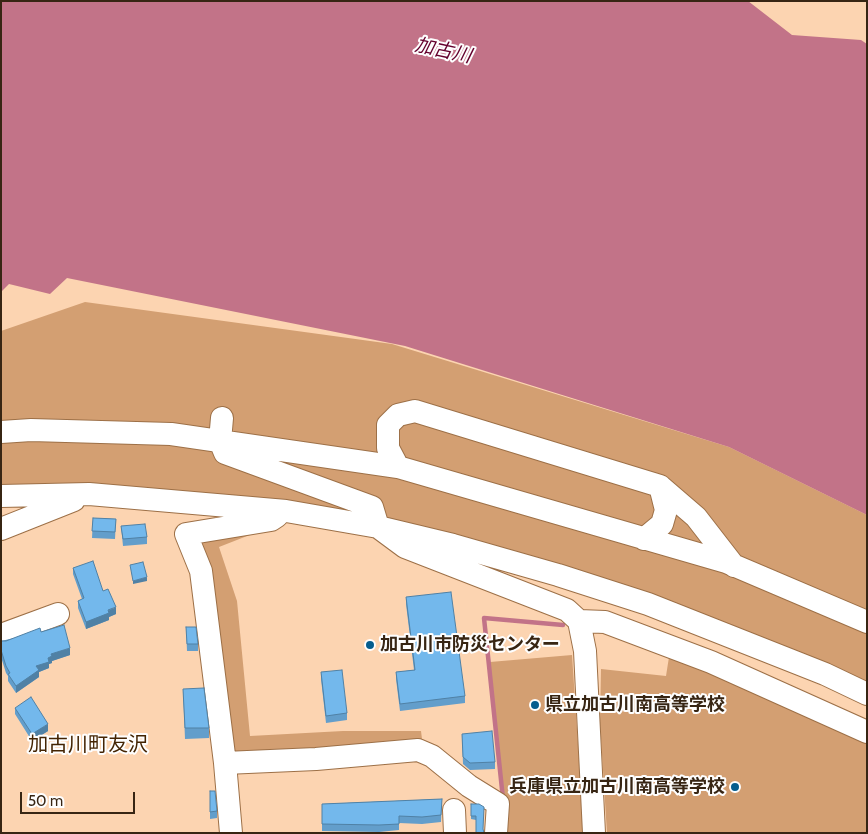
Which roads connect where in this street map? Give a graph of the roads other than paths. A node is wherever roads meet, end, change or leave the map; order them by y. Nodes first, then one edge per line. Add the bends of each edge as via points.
1 (222, 418) dead end
2 (1, 432) edge
3 (220, 441) junction
4 (398, 467) junction
5 (660, 486) junction
6 (89, 494) junction
7 (1, 496) edge
8 (286, 511) junction
9 (378, 527) junction
10 (1, 529) edge
11 (644, 539) junction
12 (734, 566) junction
13 (58, 614) dead end
14 (579, 621) junction
15 (867, 622) edge
16 (1, 635) edge
17 (867, 694) edge
18 (867, 732) edge
19 (225, 763) junction
20 (454, 810) dead end
21 (231, 833) edge
22 (455, 833) edge
23 (496, 833) edge
24 (594, 833) edge

1 - 3 street
2 - 3 street via 171,434
3 - 4 street
3 - 9 street via 225,453 372,507
4 - 5 street via 388,448 388,425 398,415 416,411
4 - 11 street
5 - 11 street via 666,510 662,524
5 - 12 street via 696,517
6 - 7 street
6 - 8 street
6 - 10 street
8 - 9 street
8 - 19 street via 271,520 186,534 201,571
9 - 14 street via 405,547 567,610
9 - 17 street via 463,547 648,604 825,674
11 - 12 street
12 - 15 street
13 - 16 street
14 - 18 street via 605,622 711,662
14 - 24 street via 585,651
19 - 21 street
19 - 23 street via 418,750 432,756 498,804
20 - 22 street

